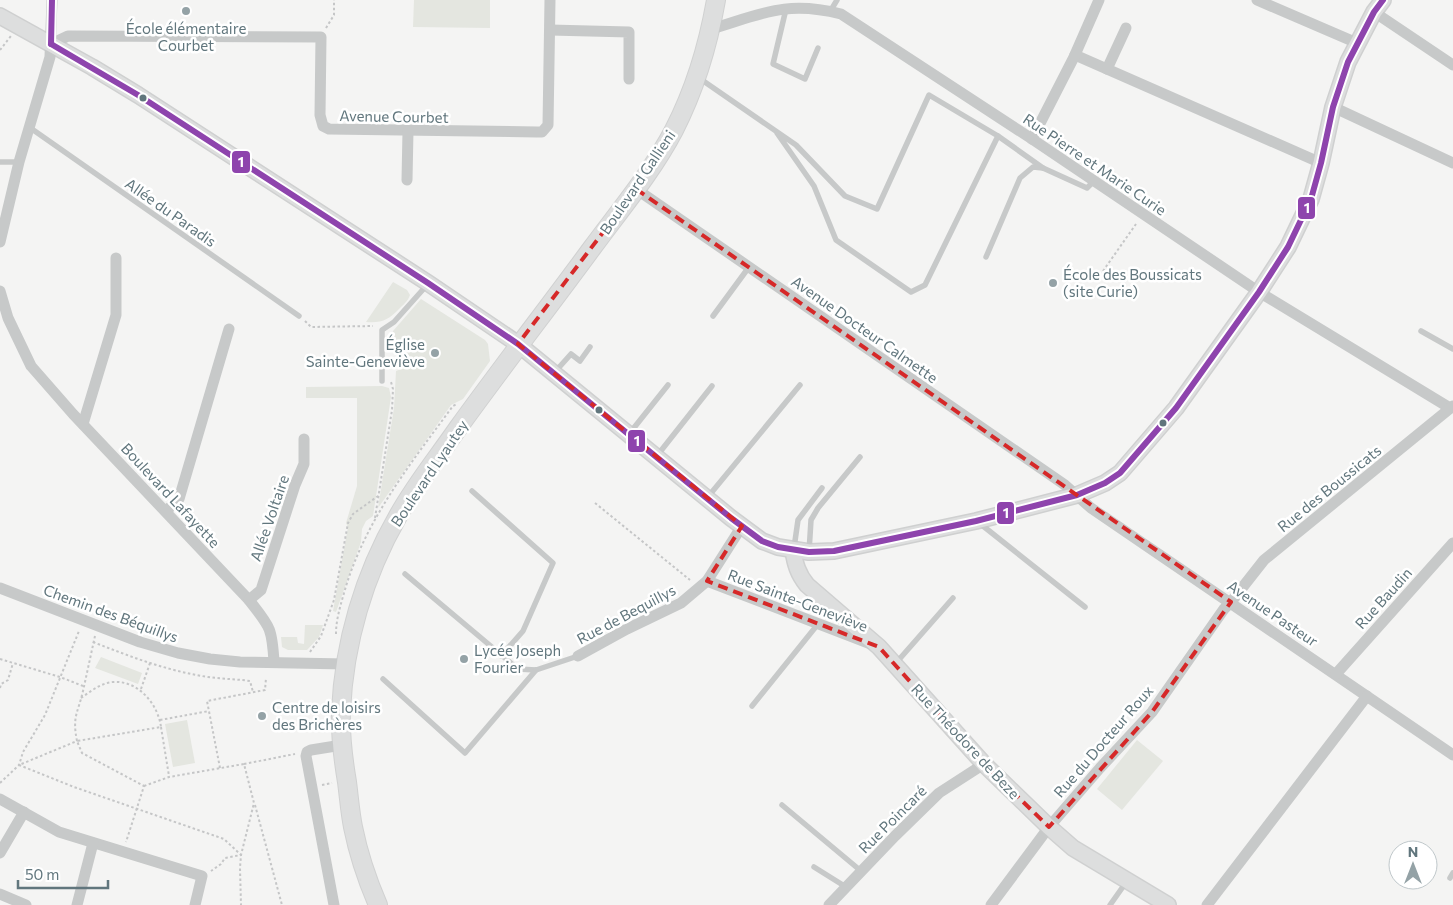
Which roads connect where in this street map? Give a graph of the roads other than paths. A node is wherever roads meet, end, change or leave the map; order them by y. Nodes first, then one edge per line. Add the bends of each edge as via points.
1 (52, 0) edge
2 (550, 0) edge
3 (716, 0) edge
4 (1099, 0) edge
5 (1257, 0) edge
6 (787, 4) junction
7 (834, 5) edge
8 (1378, 6) edge
9 (0, 16) edge
10 (1126, 28) dead end
11 (711, 29) junction
12 (550, 30) junction
13 (1356, 43) junction
14 (51, 44) junction
15 (818, 48) dead end
16 (1075, 55) junction
17 (1453, 65) edge
18 (1108, 69) junction
19 (698, 77) junction
20 (629, 79) dead end
21 (1333, 107) junction
22 (29, 127) junction
23 (408, 131) junction
24 (777, 133) junction
25 (998, 136) junction
26 (1032, 139) junction
27 (0, 162) edge
28 (19, 162) junction
29 (1321, 162) junction
30 (1453, 163) edge
31 (1043, 168) junction
32 (407, 180) dead end
33 (1094, 181) junction
34 (636, 189) junction
35 (0, 242) edge
36 (986, 257) dead end
37 (116, 258) dead end
38 (749, 267) junction
39 (428, 284) junction
40 (0, 291) edge
41 (1259, 292) junction
42 (299, 316) road end
43 (713, 316) dead end
44 (230, 329) dead end
45 (1421, 331) dead end
46 (518, 344) junction
47 (590, 348) dead end
48 (1453, 349) edge
49 (554, 373) junction
50 (383, 378) road end
51 (668, 385) dead end
52 (800, 385) dead end
53 (712, 386) dead end
54 (1452, 407) edge
55 (83, 424) junction
56 (629, 434) junction
57 (304, 439) dead end
58 (656, 457) junction
59 (860, 457) dead end
60 (822, 488) dead end
61 (472, 491) dead end
62 (1077, 495) junction
63 (707, 498) junction
64 (166, 511) junction
65 (976, 521) junction
66 (742, 526) junction
67 (1453, 543) edge
68 (794, 550) junction
69 (809, 552) junction
70 (404, 574) dead end
71 (704, 584) junction
72 (0, 588) edge
73 (953, 598) dead end
74 (249, 600) junction
75 (1231, 602) junction
76 (1085, 607) dead end
77 (818, 624) junction
78 (879, 647) junction
79 (502, 656) junction
80 (578, 656) joint
81 (274, 662) junction
82 (346, 664) junction
83 (895, 665) junction
84 (536, 670) junction
85 (1336, 674) junction
86 (383, 679) dead end
87 (1367, 696) junction
88 (752, 706) dead end
89 (342, 745) junction
90 (1453, 755) edge
91 (984, 764) junction
92 (0, 799) edge
93 (782, 805) dead end
94 (24, 812) junction
95 (1049, 827) junction
96 (93, 843) junction
97 (0, 853) edge
98 (814, 867) dead end
99 (861, 871) junction
100 (1127, 881) junction
101 (846, 887) junction
102 (0, 894) edge
103 (21, 904) edge
104 (76, 905) edge
105 (195, 905) edge
106 (334, 905) edge
107 (378, 905) edge
108 (829, 905) edge
109 (991, 905) edge
110 (1110, 905) edge
111 (1168, 905) edge
112 (1207, 905) edge

1 - 14 street
2 - 12 street, Avenue Courbet
3 - 11 main road, Boulevard Gallieni
4 - 16 street
5 - 13 street
6 - 7 street, Rue Pierre et Marie Curie
6 - 11 street, Rue Pierre et Marie Curie via 766,8
6 - 15 lane via 773,64 805,79
7 - 26 street, Rue Pierre et Marie Curie via 850,20
8 - 13 main road
8 - 17 street
9 - 14 main road
10 - 18 street
11 - 19 main road, Boulevard Gallieni
12 - 20 street via 629,32
12 - 23 street, Avenue Courbet via 549,119 546,129 537,132
13 - 21 main road
14 - 22 street
14 - 23 street, Avenue Courbet via 68,36 321,37 320,115 323,126 335,130
14 - 39 main road via 138,95
16 - 18 street
16 - 26 street
18 - 29 street
19 - 24 lane
19 - 34 main road, Boulevard Gallieni via 673,133
21 - 29 main road
21 - 30 street
22 - 28 street
22 - 42 lane, Allée du Paradis
23 - 32 street
24 - 25 lane via 796,145 845,196 877,209 929,95
24 - 25 lane via 814,186 836,240 910,292 925,286
25 - 31 lane
26 - 33 street, Rue Pierre et Marie Curie
27 - 28 lane
28 - 35 street
29 - 41 main road via 1302,218
31 - 33 lane via 1087,188
31 - 36 lane via 1033,167 1020,178
33 - 41 street, Rue Pierre et Marie Curie
34 - 38 street, Avenue Docteur Calmette
34 - 46 main road, Boulevard Gallieni
37 - 55 street via 116,315
38 - 43 lane
38 - 62 street, Avenue Docteur Calmette
39 - 46 main road
39 - 50 lane via 394,322 382,330
40 - 55 street, Boulevard Lafayette via 8,318 31,366
41 - 54 street, Rue Pierre et Marie Curie
41 - 62 main road via 1176,408 1120,473
44 - 64 street via 178,499
45 - 48 lane
46 - 49 main road
46 - 82 main road, Boulevard Lyautey via 397,517 363,593
47 - 49 lane via 580,361 571,354
49 - 56 main road
51 - 56 lane
52 - 63 lane
53 - 58 lane
54 - 75 street, Rue des Boussicats via 1264,560
55 - 64 street, Boulevard Lafayette
56 - 58 main road
57 - 74 street, Allée Voltaire via 304,464 294,485 261,590
58 - 63 main road
59 - 69 lane via 811,520
60 - 68 lane via 798,520
61 - 79 lane via 553,563 523,631
62 - 65 main road
62 - 75 street, Avenue Pasteur via 1091,508
63 - 66 main road
64 - 74 street, Boulevard Lafayette
65 - 69 main road via 834,551
65 - 76 lane
66 - 68 main road via 762,540
66 - 71 street, Rue de Bequillys
67 - 85 street, Rue Baudin
68 - 69 main road
68 - 78 main road, Rue Théodore de Beze via 795,563 807,585
70 - 79 lane
71 - 77 street, Rue Sainte-Geneviève
71 - 80 street, Rue de Bequillys via 682,603
72 - 81 street, Chemin des Béquillys via 140,642 178,653 218,660
73 - 83 lane
74 - 81 street, Boulevard Lafayette via 271,631
75 - 85 street, Avenue Pasteur
75 - 95 street, Rue du Docteur Roux via 1152,712
77 - 78 street, Rue Sainte-Geneviève
77 - 88 lane
78 - 83 main road, Rue Théodore de Beze
79 - 84 lane via 518,669
80 - 84 lane
81 - 82 street
82 - 89 main road, Boulevard Lyautey via 341,712
83 - 91 main road, Rue Théodore de Beze
84 - 86 lane via 466,753
85 - 87 street, Avenue Pasteur
87 - 90 street, Avenue Pasteur
87 - 112 street
89 - 106 street via 311,750 306,754
89 - 107 main road, Boulevard Lyautey via 353,829
91 - 95 main road, Rue Théodore de Beze
91 - 99 street, Rue Poincaré via 939,793
92 - 94 street
93 - 99 lane
94 - 96 street via 59,832
94 - 97 street
95 - 100 main road, Rue Théodore de Beze via 1074,848
95 - 109 street, Rue du Docteur Roux
96 - 104 street
96 - 105 street via 202,876
98 - 101 lane
99 - 101 street, Rue Poincaré
100 - 110 lane
100 - 111 main road, Rue Théodore de Beze
101 - 108 street, Rue Poincaré
102 - 103 street

